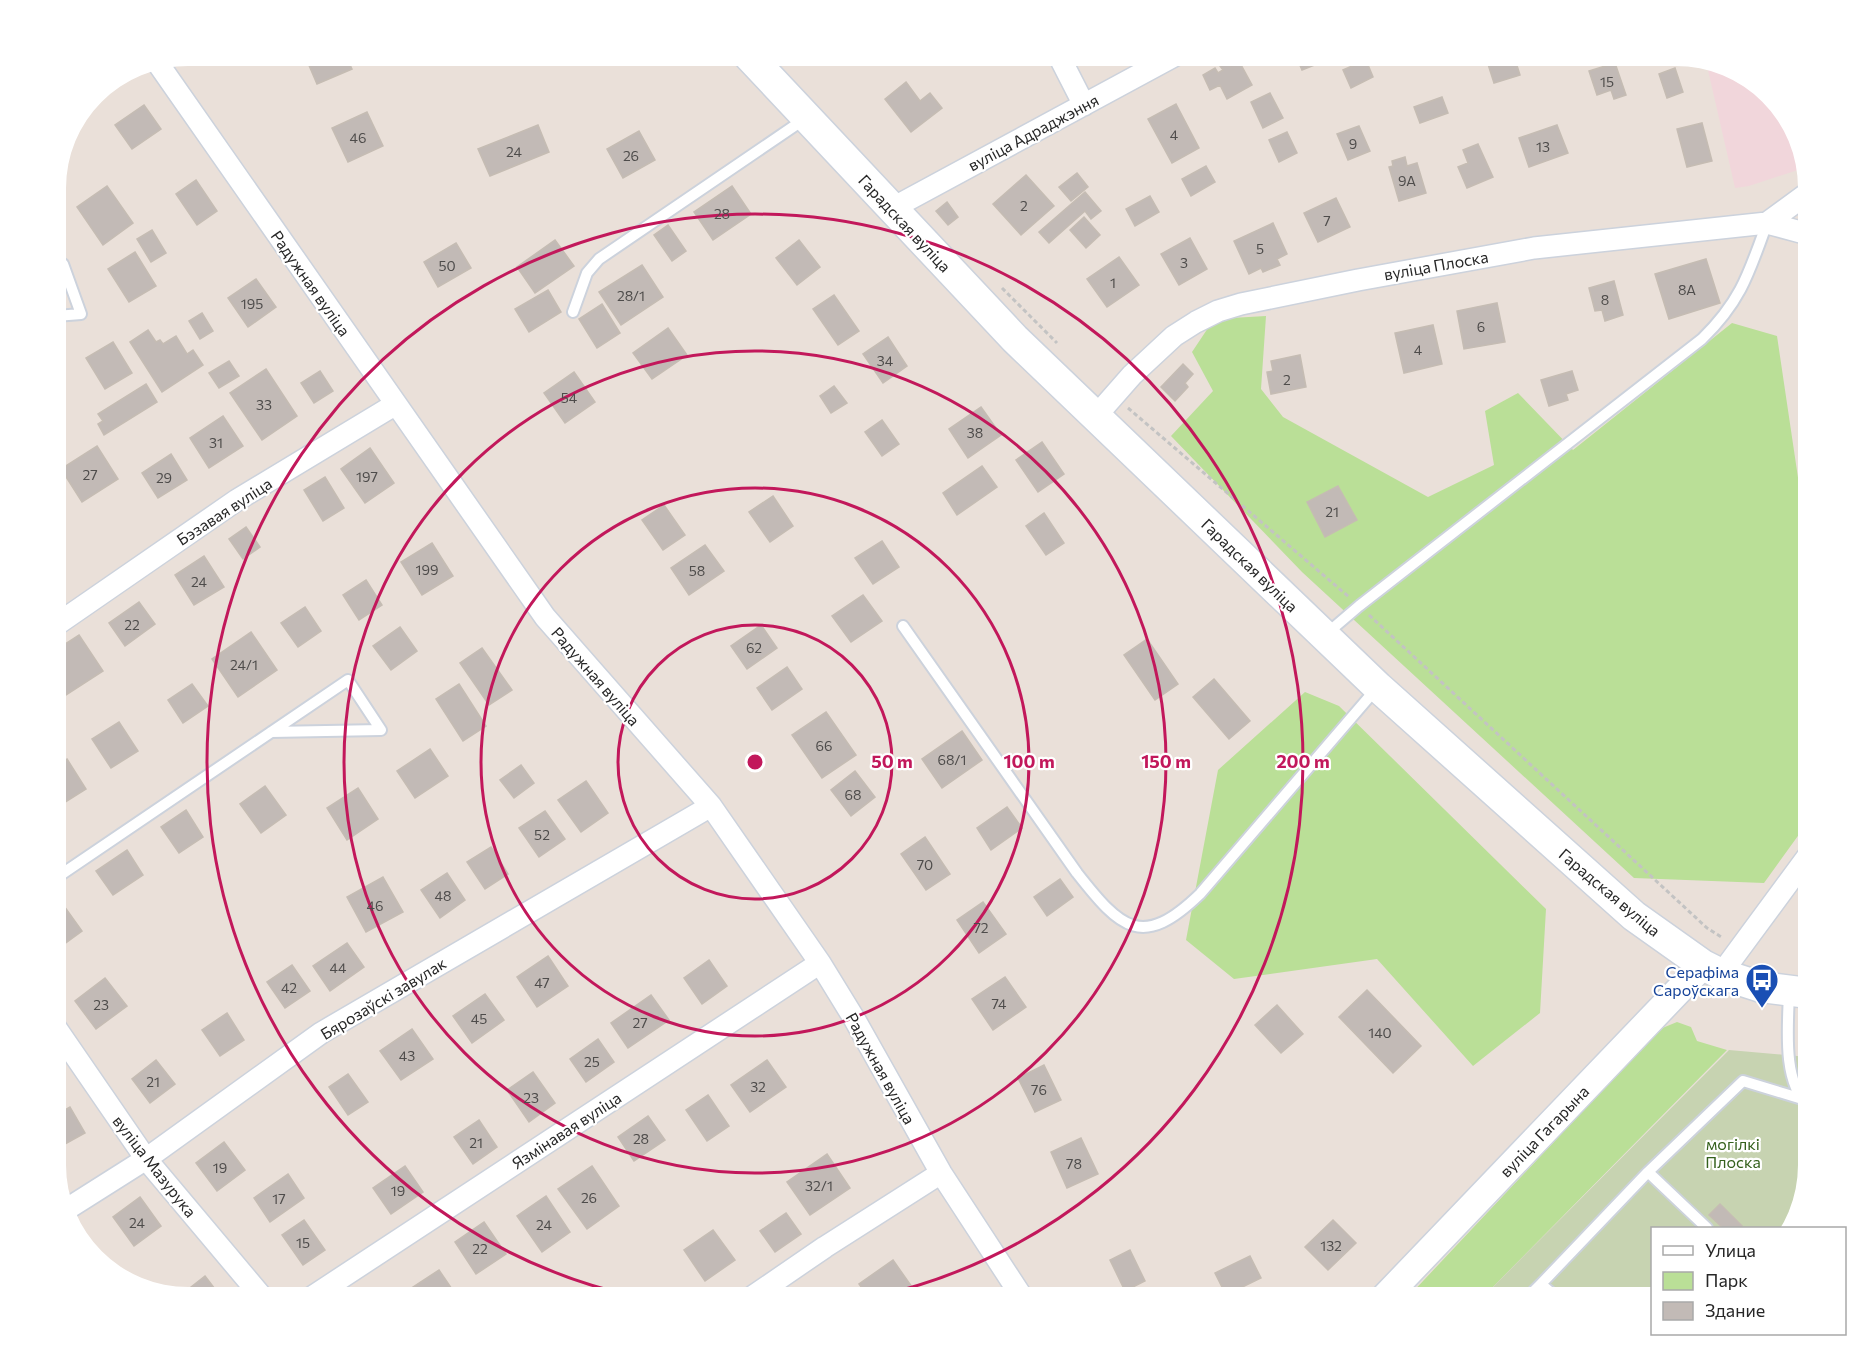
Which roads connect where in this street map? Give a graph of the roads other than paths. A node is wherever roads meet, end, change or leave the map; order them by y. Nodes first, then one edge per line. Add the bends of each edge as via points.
1 (758, 66) edge
2 (1064, 66) edge
3 (1156, 66) edge
4 (162, 69) edge
5 (1084, 105) junction
6 (807, 118) junction
7 (1798, 201) edge
8 (891, 209) junction
9 (1767, 223) junction
10 (1798, 231) edge
11 (66, 272) edge
12 (573, 312) dead end
13 (66, 315) edge
14 (396, 404) junction
15 (1105, 406) junction
16 (66, 618) edge
17 (903, 626) dead end
18 (1324, 635) junction
19 (1378, 687) junction
20 (272, 732) junction
21 (711, 806) junction
22 (66, 871) edge
23 (1798, 871) edge
24 (820, 963) junction
25 (1712, 970) junction
26 (1798, 992) edge
27 (1798, 998) edge
28 (66, 1043) edge
29 (1798, 1082) edge
30 (1798, 1095) edge
31 (146, 1159) junction
32 (1648, 1172) junction
33 (941, 1173) junction
34 (72, 1205) edge
35 (1706, 1227) edge
36 (1541, 1284) junction
37 (253, 1287) edge
38 (329, 1287) edge
39 (768, 1287) edge
40 (1015, 1287) edge
41 (1396, 1287) edge
42 (1538, 1287) edge
43 (1544, 1287) edge

1 - 6 main road, Гарадская вуліца
2 - 5 street
3 - 5 street, вуліца Адраджэння
4 - 14 street, Радужная вуліца
5 - 8 street, вуліца Адраджэння
6 - 8 main road, Гарадская вуліца
6 - 12 lane via 599,259 587,273
7 - 9 street, вуліца Плоска
8 - 15 main road, Гарадская вуліца via 1016,339
9 - 10 street
9 - 15 street, вуліца Плоска via 1534,248 1241,304 1204,318 1174,336
9 - 18 lane via 1740,293 1702,339
11 - 13 lane via 81,314
14 - 16 street, Бэзавая вуліца via 237,500
14 - 21 street, Радужная вуліца via 545,617
15 - 18 main road, Гарадская вуліца
17 - 19 lane via 1095,897 1136,927 1158,926 1184,910
18 - 19 main road, Гарадская вуліца
19 - 25 main road, Гарадская вуліца via 1634,916
20 - 20 lane via 348,680 381,730 293,732
20 - 22 lane
21 - 24 street, Радужная вуліца
21 - 31 street, Бярозаўскі завулак via 321,1033
23 - 25 street via 1740,949
24 - 33 street, Радужная вуліца
24 - 38 street, Язмінавая вуліца
25 - 26 main road, Гарадская вуліца via 1761,987
25 - 41 street, вуліца Гагарына
27 - 29 lane via 1788,1056
28 - 31 street, вуліца Мазурука
30 - 32 lane via 1743,1081
31 - 34 street, Бярозаўскі завулак
31 - 37 street, вуліца Мазурука
32 - 35 lane
32 - 36 lane
33 - 39 street
33 - 40 street, Радужная вуліца
36 - 42 lane
36 - 43 lane

